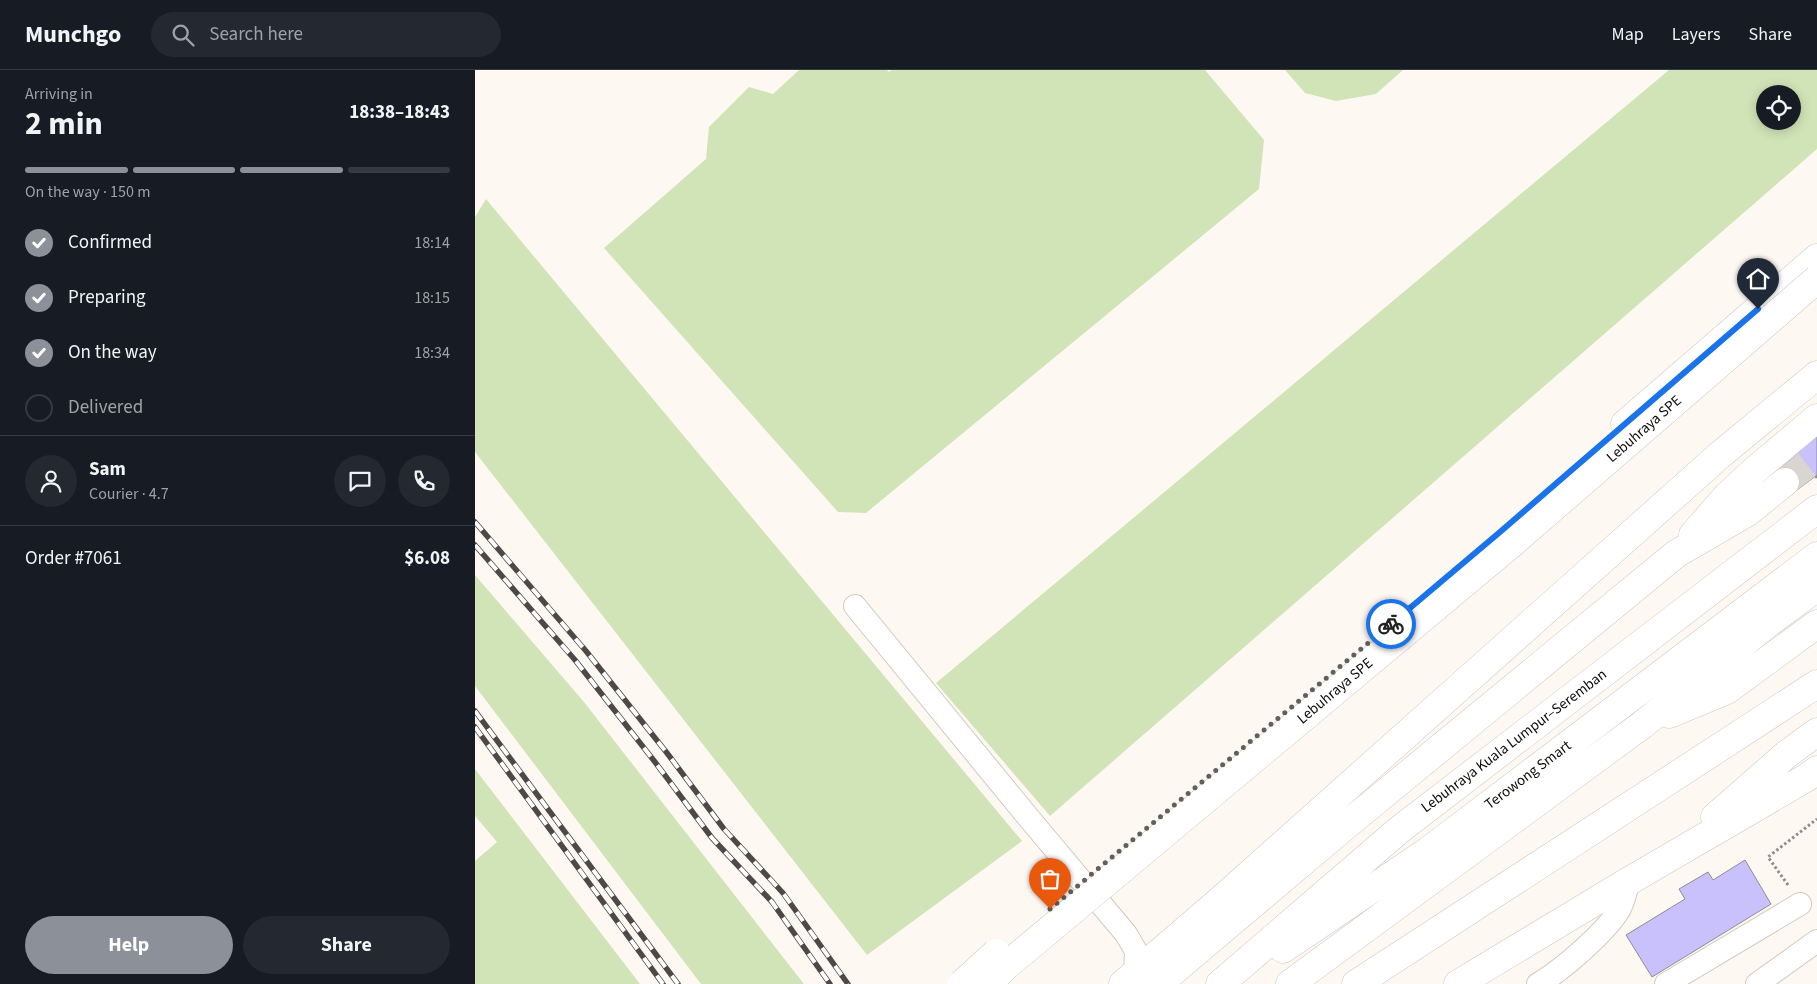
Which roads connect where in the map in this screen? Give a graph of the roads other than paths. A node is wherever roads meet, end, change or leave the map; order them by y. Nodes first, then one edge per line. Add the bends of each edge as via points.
1 (1817, 258) edge
2 (1817, 278) edge
3 (1817, 375) edge
4 (1817, 418) edge
5 (1785, 482) tunnel mouth
6 (1817, 509) edge
7 (1676, 554) junction
8 (1817, 556) edge
9 (1817, 587) edge
10 (855, 606) dead end
11 (1817, 624) edge
12 (1817, 684) edge
13 (1642, 725) junction
14 (1817, 732) edge
15 (1817, 770) edge
16 (1667, 859) junction
17 (1629, 881) junction
18 (1801, 904) road end
19 (1815, 947) edge
20 (1139, 980) edge
21 (1545, 982) edge
22 (963, 984) edge
23 (987, 984) edge
24 (1220, 984) edge
25 (1232, 984) edge
26 (1291, 984) edge
27 (1357, 984) edge
28 (1458, 984) edge
29 (1666, 984) edge
30 (1757, 984) edge

1 - 22 highway, Lebuhraya SPE, bridge via 1500,532
2 - 23 highway, Lebuhraya SPE, bridge via 1511,544
3 - 20 highway via 1721,454 1224,897
4 - 7 highway via 1726,497
5 - 7 highway via 1748,512
6 - 24 highway, Lebuhraya Kuala Lumpur–Seremban via 1399,830
7 - 20 highway via 1344,827
8 - 25 highway, Terowong Smart via 1428,851
9 - 13 highway, Terowong Smart
10 - 20 street via 1126,934 1136,950
11 - 13 highway, Terowong Smart via 1727,690
12 - 27 highway
13 - 26 highway, Terowong Smart
14 - 16 highway via 1787,754
15 - 16 highway
16 - 17 highway
17 - 21 street via 1620,909 1607,926
17 - 28 highway
18 - 29 street
19 - 30 street

